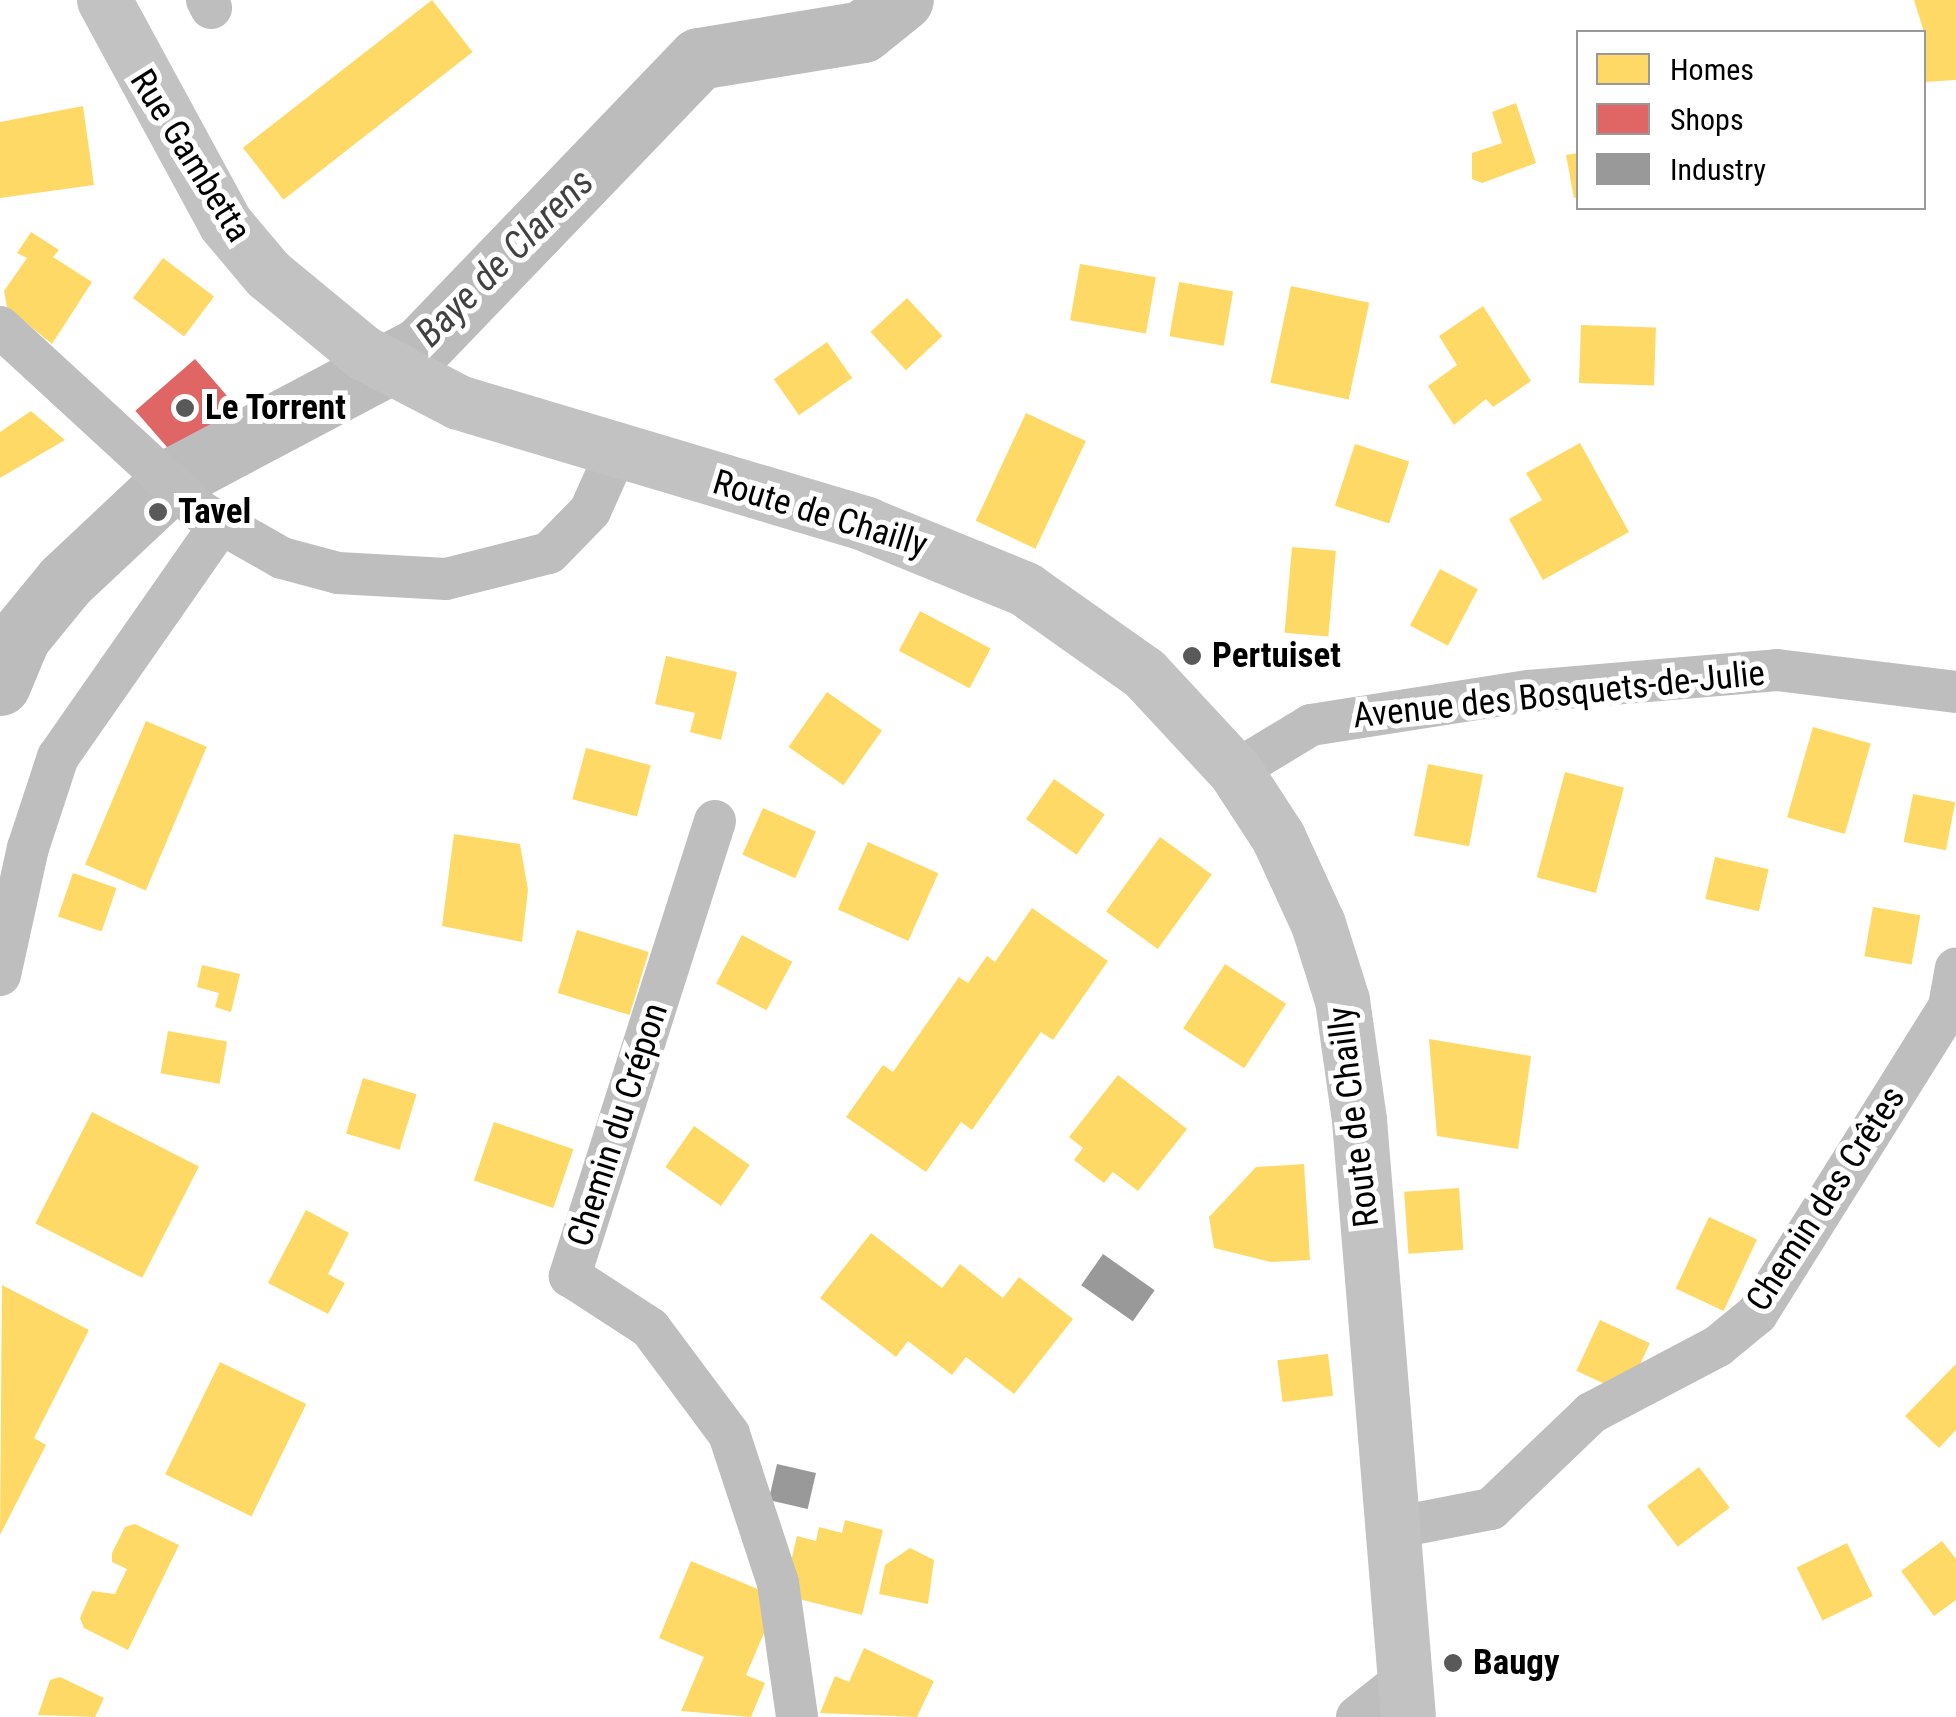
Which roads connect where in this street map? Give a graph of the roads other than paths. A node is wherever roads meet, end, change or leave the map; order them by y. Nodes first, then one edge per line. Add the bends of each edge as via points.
1 (104, 0) edge
2 (0, 327) edge
3 (616, 453) junction
4 (220, 526) junction
5 (1956, 692) edge
6 (1235, 772) junction
7 (715, 821) dead end
8 (1956, 968) edge
9 (0, 975) edge
10 (1392, 1528) junction
11 (1407, 1698) edge
12 (797, 1717) edge
13 (1357, 1717) edge

1 - 3 main road, Rue Gambetta via 225,223 268,274 326,325 406,379
2 - 4 street via 141,463
3 - 4 street via 572,536 549,553 478,575 420,581 338,573 282,558
3 - 6 main road, Route de Chailly via 866,524 1025,588 1144,673
4 - 9 street via 58,757 28,848
5 - 6 street, Avenue des Bosquets-de-Julie via 1777,670 1602,684 1346,716 1311,725
6 - 10 main road, Route de Chailly via 1278,838 1318,924 1342,1000 1359,1120
7 - 12 street, Chemin du Crépon via 570,1276 650,1328 729,1434 778,1583
8 - 10 street, Chemin des Crêtes via 1949,1007 1756,1314 1718,1346 1591,1413 1491,1509
10 - 11 main road, Route de Chailly
11 - 13 street

